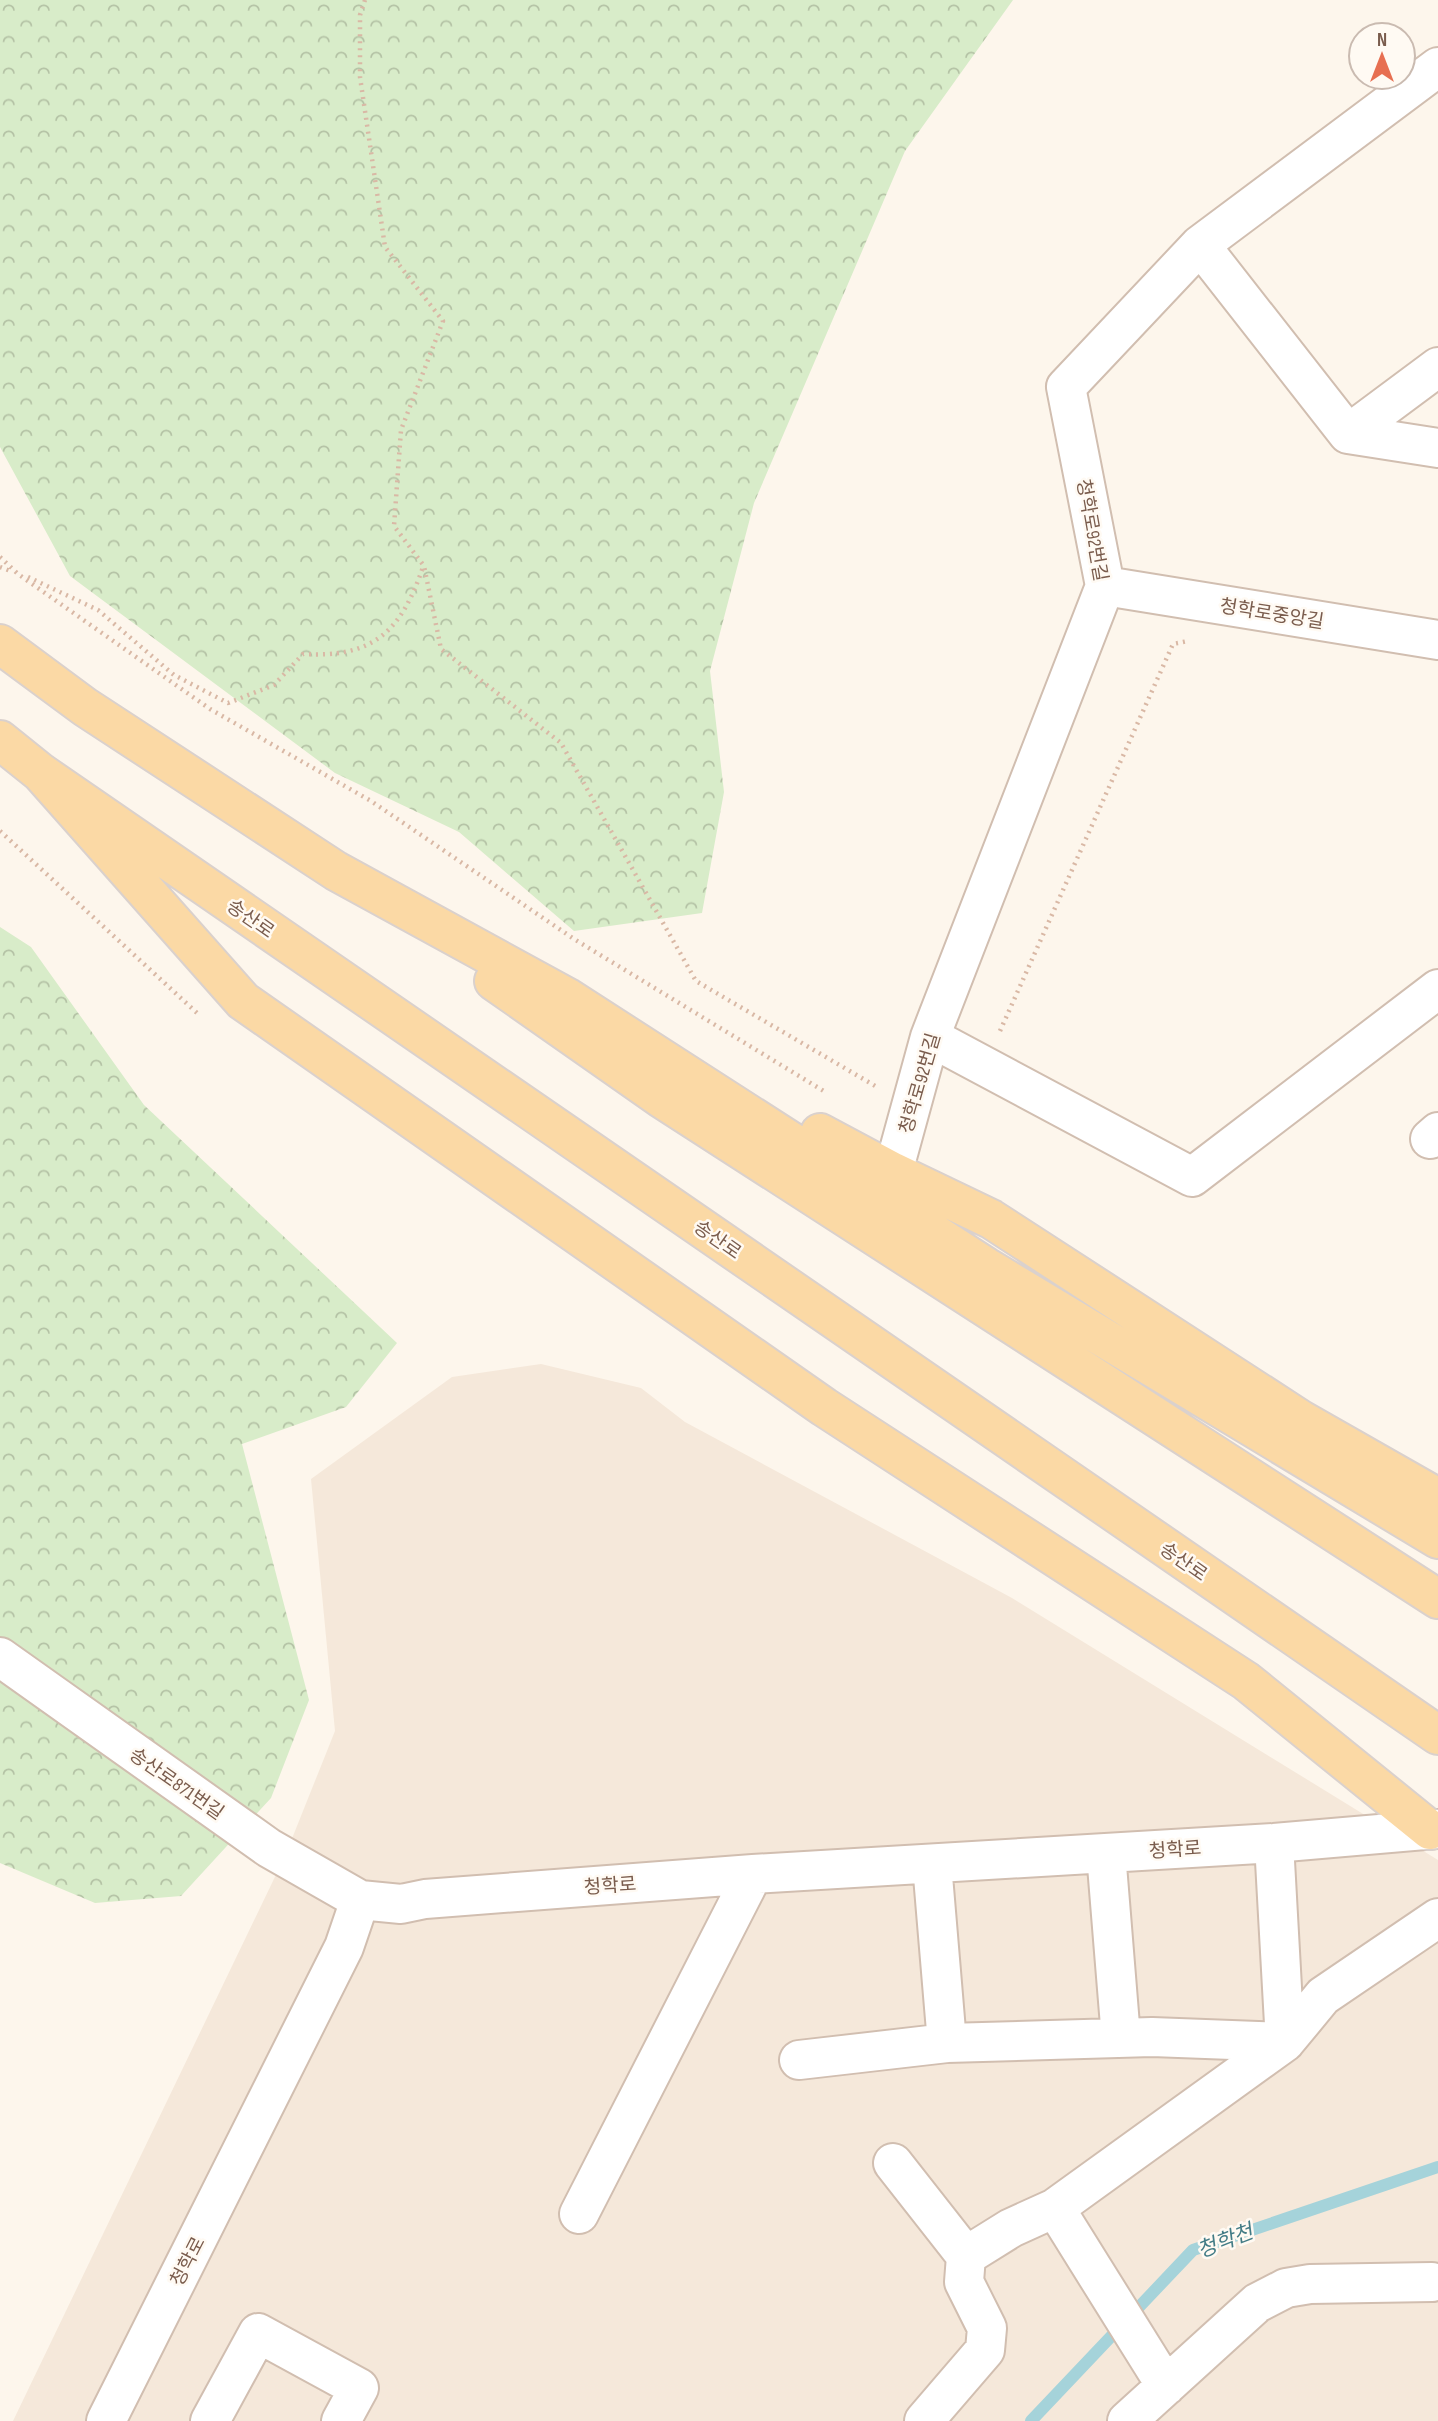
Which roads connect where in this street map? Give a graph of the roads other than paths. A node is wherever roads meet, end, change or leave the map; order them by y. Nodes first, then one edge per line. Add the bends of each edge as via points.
1 (1438, 67) edge
2 (1200, 245) junction
3 (1438, 367) edge
4 (1348, 434) junction
5 (1438, 448) edge
6 (1105, 586) junction
7 (1438, 640) edge
8 (0, 644) edge
9 (0, 740) edge
10 (41, 773) junction
11 (336, 871) junction
12 (1438, 989) edge
13 (568, 998) junction
14 (930, 1037) junction
15 (893, 1172) junction
16 (1402, 1479) junction
17 (1438, 1492) edge
18 (1438, 1499) edge
19 (1438, 1539) edge
20 (1438, 1599) edge
21 (0, 1657) edge
22 (1438, 1735) edge
23 (1434, 1829) edge
24 (1274, 1843) junction
25 (1105, 1853) junction
26 (932, 1864) junction
27 (753, 1874) junction
28 (360, 1900) junction
29 (1438, 1918) edge
30 (1121, 2038) junction
31 (1285, 2042) junction
32 (947, 2043) junction
33 (799, 2060) dead end
34 (892, 2163) dead end
35 (1055, 2208) junction
36 (579, 2214) dead end
37 (966, 2256) junction
38 (1432, 2282) dead end
39 (1166, 2386) junction
40 (106, 2421) edge
41 (210, 2421) edge
42 (341, 2421) edge
43 (924, 2421) edge
44 (1127, 2421) edge

1 - 2 street, 청학로92번길
2 - 4 street
2 - 6 street, 청학로92번길 via 1066,387
3 - 4 street
4 - 5 street
6 - 7 street, 청학로중앙길
6 - 14 street, 청학로92번길
8 - 11 main road via 85,707
9 - 10 main road, 송산로
10 - 22 main road, 송산로
10 - 23 main road via 243,1002 824,1408 1246,1681
11 - 13 main road
11 - 20 main road via 661,1098
12 - 14 street via 1192,1177
13 - 15 main road
13 - 19 main road via 986,1267
14 - 15 street, 청학로92번길
15 - 16 main road via 991,1219 1301,1420
16 - 17 main road
16 - 18 main road
21 - 28 street, 송산로871번길 via 269,1847
23 - 24 street, 청학로
24 - 25 street, 청학로
24 - 31 street
25 - 26 street, 청학로
25 - 30 street
26 - 27 street, 청학로
26 - 32 street
27 - 28 street, 청학로 via 401,1904
27 - 36 street
28 - 40 street, 청학로 via 344,1947
29 - 31 street via 1323,1996
30 - 31 street
30 - 32 street
31 - 35 street
32 - 33 street
34 - 37 street
35 - 37 street
35 - 39 street
37 - 43 street via 964,2282 987,2328 985,2350
38 - 39 street via 1286,2288 1257,2303
39 - 44 street
41 - 42 street via 258,2333 359,2388

